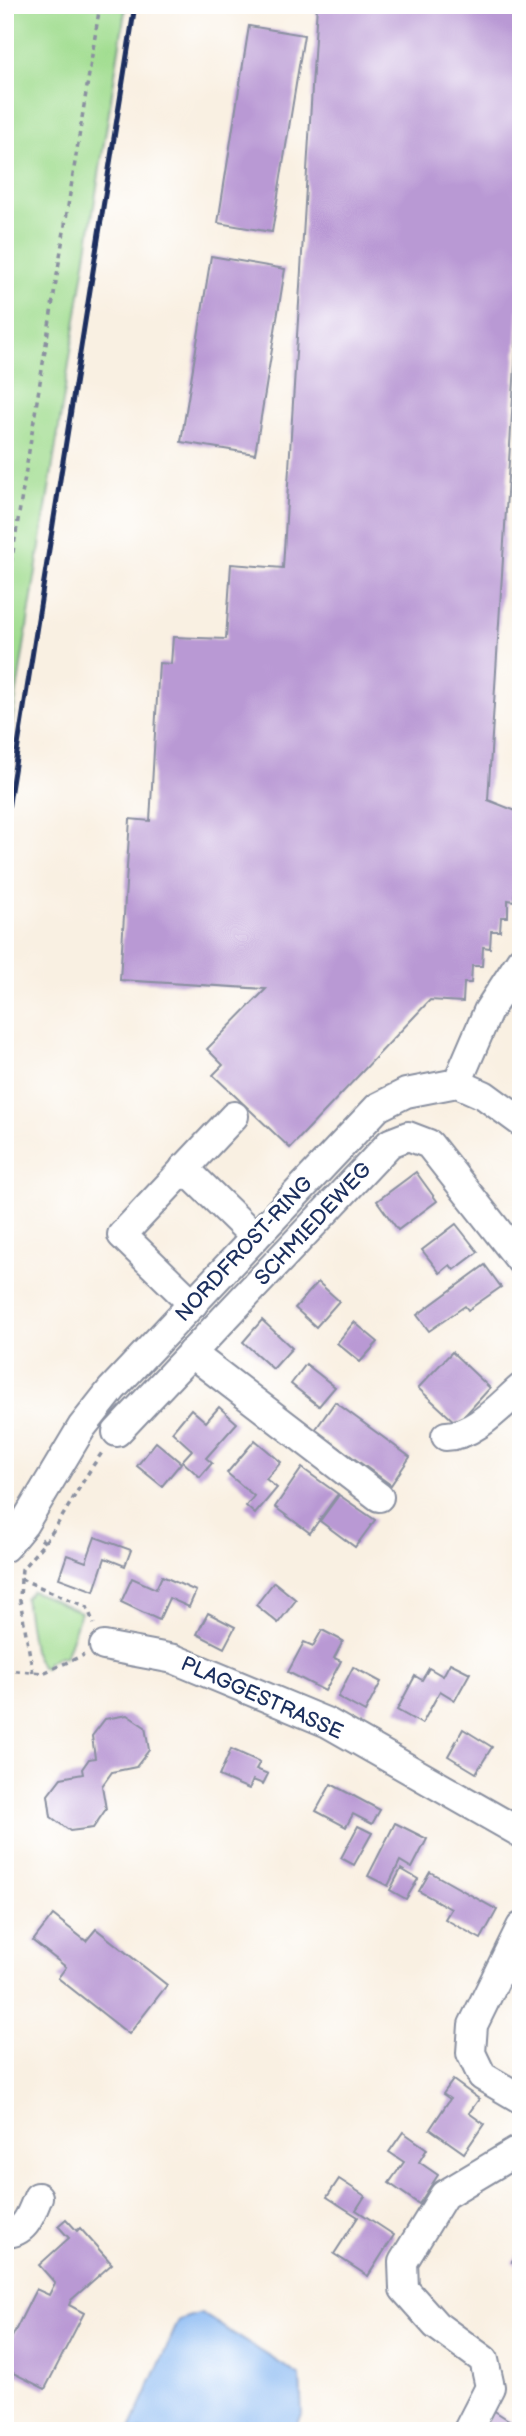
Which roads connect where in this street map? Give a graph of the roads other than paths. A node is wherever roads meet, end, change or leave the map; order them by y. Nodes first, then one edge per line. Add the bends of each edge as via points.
1 (521, 960) edge
2 (457, 1083) junction
3 (234, 1116) dead end
4 (521, 1122) edge
5 (184, 1168) junction
6 (255, 1237) junction
7 (518, 1250) edge
8 (193, 1304) junction
9 (191, 1353) junction
10 (521, 1388) edge
11 (117, 1432) road end
12 (446, 1436) dead end
13 (379, 1497) dead end
14 (14, 1558) edge
15 (104, 1646) road end
16 (521, 1832) edge
17 (521, 1927) edge
18 (521, 2099) edge
19 (521, 2149) edge
20 (38, 2197) dead end
21 (5, 2233) edge
22 (468, 2430) edge

1 - 2 street via 488,1011
2 - 4 street via 484,1094
2 - 6 street, NORDFROST-RING via 406,1093 378,1107
3 - 5 street
5 - 6 street
5 - 8 street via 122,1235
6 - 8 street, NORDFROST-RING
7 - 9 street, SCHMIEDEWEG via 429,1144 408,1136 390,1143
8 - 14 street, NORDFROST-RING via 82,1427 34,1533
9 - 11 street, SCHMIEDEWEG
9 - 13 street
10 - 12 street via 469,1430
15 - 16 street, PLAGGESTRASSE via 174,1659 328,1723
17 - 18 street via 473,2025 471,2053 482,2076
19 - 22 street via 444,2195 403,2262 404,2289 436,2325 484,2360 490,2387
20 - 21 street via 28,2223 14,2233

